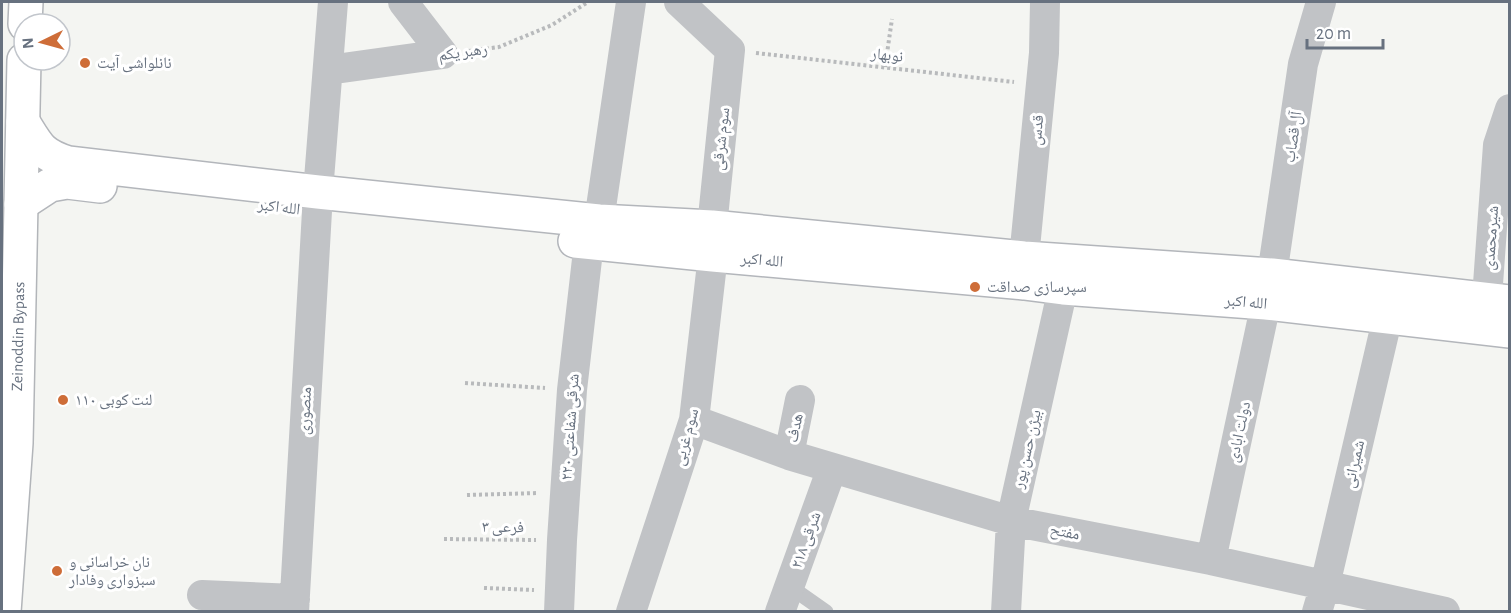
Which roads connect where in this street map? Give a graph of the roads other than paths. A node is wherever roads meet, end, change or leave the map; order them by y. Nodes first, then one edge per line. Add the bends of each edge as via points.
1 (333, 2) edge
2 (403, 2) edge
3 (631, 2) edge
4 (679, 2) edge
5 (1045, 2) edge
6 (1321, 2) edge
7 (328, 70) junction
8 (24, 72) edge
9 (1509, 109) edge
10 (22, 122) junction
11 (317, 202) junction
12 (21, 204) junction
13 (594, 232) junction
14 (712, 241) junction
15 (1024, 270) junction
16 (1063, 288) junction
17 (1269, 289) junction
18 (1498, 300) edge
19 (1388, 316) junction
20 (1509, 331) edge
21 (800, 400) dead end
22 (694, 420) junction
23 (16, 444) junction
24 (789, 455) junction
25 (832, 468) junction
26 (2, 485) edge
27 (1011, 521) junction
28 (1211, 560) junction
29 (202, 595) dead end
30 (1321, 598) edge
31 (785, 599) edge
32 (560, 601) edge
33 (294, 605) edge
34 (4, 612) edge
35 (631, 612) edge
36 (826, 612) edge
37 (1006, 612) edge
38 (1445, 612) edge

1 - 7 street
2 - 7 street, رهبر یکم via 443,54
3 - 13 street, ۲۲۰ شرقی شفاعتی
4 - 14 street, سوم شرقی via 730,50
5 - 15 street, قدس
6 - 17 street, آل قصاب via 1303,64
7 - 11 street
8 - 10 main road, Zeinoddin Bypass
9 - 18 street, شیرمحمدی via 1498,145
10 - 11 main road via 41,150 68,163
10 - 12 main road, Zeinoddin Bypass
11 - 12 main road, الله اکبر via 67,182 50,185
11 - 13 main road, الله اکبر
11 - 33 street, منصوری
12 - 23 main road, Zeinoddin Bypass
13 - 14 main road, الله اکبر
13 - 32 street, ۲۲۰ شرقی شفاعتی via 572,390
14 - 15 main road, الله اکبر
14 - 22 street, سوم غربی
15 - 16 main road, الله اکبر
15 - 17 main road
16 - 17 main road, الله اکبر
16 - 27 street, بیژن حسن پور
17 - 18 main road
17 - 19 main road, الله اکبر
17 - 28 street, دولت ابادی
19 - 20 main road, الله اکبر
19 - 30 street, شمیرانی
21 - 24 street, هدف
22 - 24 street, مفتح
22 - 35 street, سوم غربی
23 - 26 main road
23 - 34 main road, Zeinoddin Bypass
24 - 25 street, مفتح
25 - 27 street, مفتح
25 - 31 street, ۲۱۸ شرقی
27 - 28 street, مفتح
27 - 37 street, بیژن حسن پور
28 - 30 street, مفتح
29 - 33 street
30 - 38 street, مفتح
31 - 36 lane

